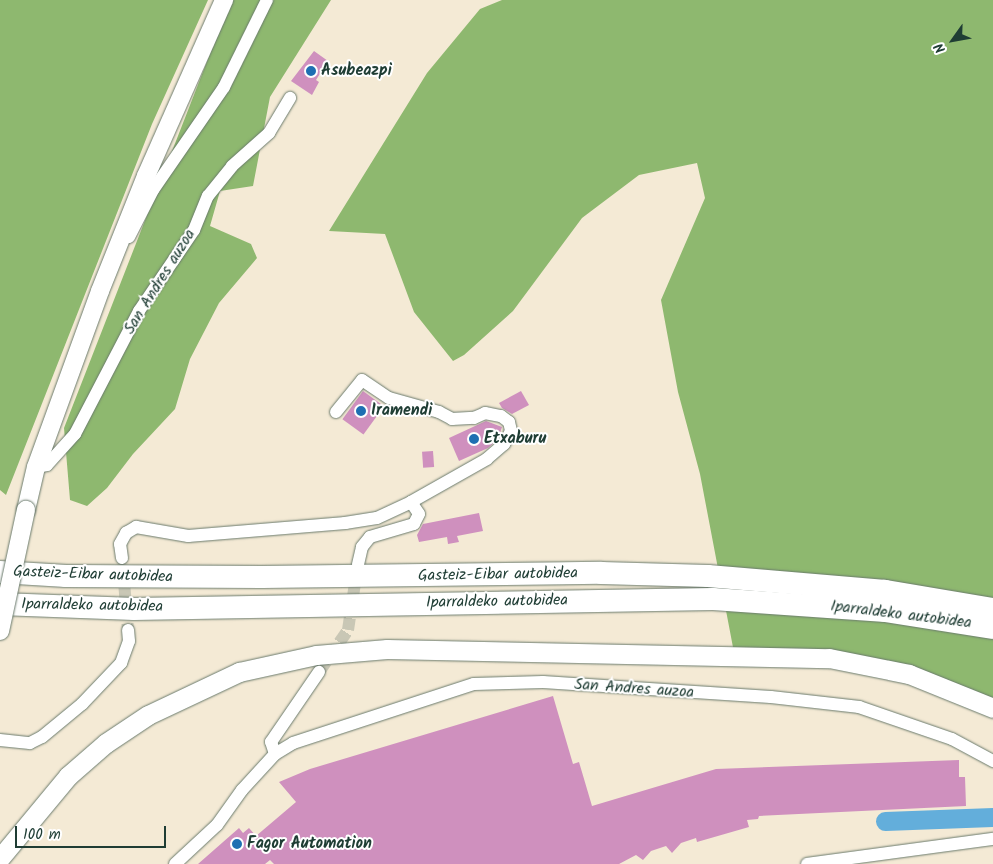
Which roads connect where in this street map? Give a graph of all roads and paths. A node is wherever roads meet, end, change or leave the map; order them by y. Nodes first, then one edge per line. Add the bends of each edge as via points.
1 (224, 0) edge
2 (267, 0) edge
3 (290, 98) dead end
4 (119, 244) junction
5 (336, 412) dead end
6 (36, 467) junction
7 (411, 502) junction
8 (122, 558) tunnel mouth
9 (358, 565) tunnel mouth
10 (0, 572) edge
11 (0, 604) edge
12 (993, 609) edge
13 (993, 628) edge
14 (128, 630) tunnel mouth
15 (0, 631) edge
16 (319, 672) tunnel mouth
17 (993, 708) edge
18 (0, 740) edge
19 (276, 754) junction
20 (993, 761) edge
21 (993, 839) edge
22 (0, 858) edge
23 (175, 864) edge
24 (807, 864) edge

1 - 4 street
2 - 4 street via 224,87 153,190 130,236
3 - 6 street, San Andres auzoa via 268,133 232,166 208,196 194,230 143,304 75,434 47,465
4 - 6 street
5 - 7 street via 362,380 389,398 439,412 452,419 474,418 485,413 507,419 511,431 497,452
6 - 15 street, bridge
7 - 8 street via 377,518 345,523 188,536 136,527 126,533 120,544
7 - 9 street via 419,514 414,524 370,537 362,547
10 - 12 highway, Gasteiz-Eibar autobidea via 66,576 243,577 601,573 708,576 867,589
11 - 13 highway, Iparraldeko autobidea via 153,608 713,599 877,610
14 - 18 street via 129,641 121,663 82,704 42,738 30,743
16 - 19 street via 271,742
17 - 22 main road via 908,674 829,658 387,649 316,655 240,672 148,714 106,743 68,776
19 - 20 street, San Andres auzoa via 300,740 474,684 543,682 859,707 952,739
19 - 23 street, San Andres auzoa via 242,790 217,825
21 - 24 street

